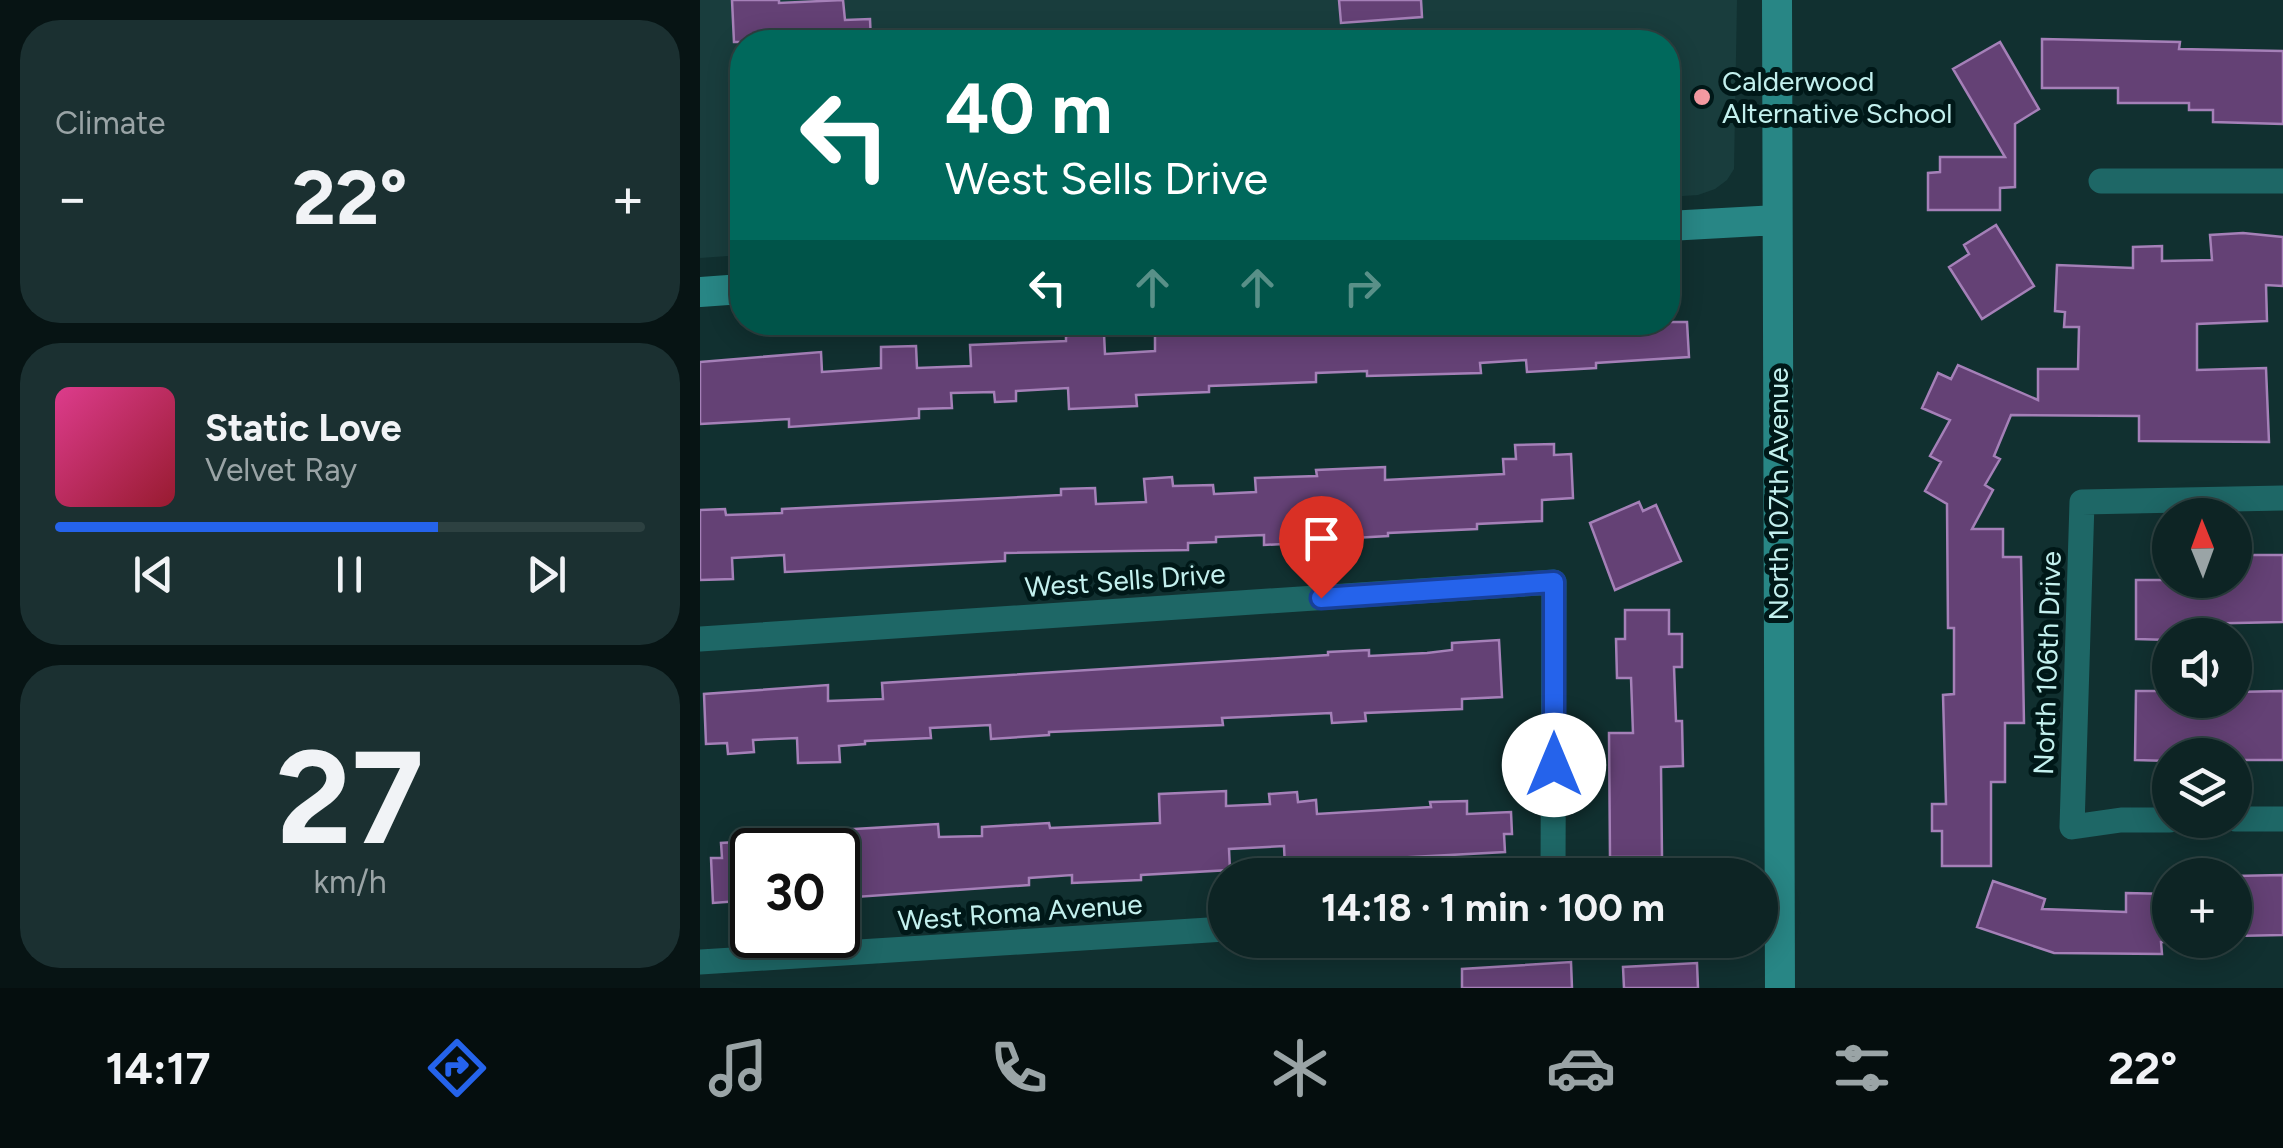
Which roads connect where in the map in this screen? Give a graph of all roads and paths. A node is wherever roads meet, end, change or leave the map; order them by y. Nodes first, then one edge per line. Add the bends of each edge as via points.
1 (1777, 0) edge
2 (2101, 181) dead end
3 (2283, 182) edge
4 (1777, 220) junction
5 (1680, 225) edge
6 (730, 290) edge
7 (700, 292) edge
8 (2283, 498) edge
9 (700, 638) edge
10 (2283, 819) edge
11 (2152, 820) edge
12 (2252, 820) edge
13 (1553, 858) edge
14 (1770, 858) edge
15 (1208, 930) edge
16 (1777, 958) edge
17 (700, 962) edge
18 (1780, 988) edge

1 - 4 main road, North 107th Avenue
2 - 3 street
4 - 5 main road
4 - 14 main road, North 107th Avenue
6 - 7 main road
8 - 11 street, North 106th Drive via 2082,502 2072,826
9 - 13 street, West Sells Drive via 1554,582
10 - 12 street
15 - 17 street, West Roma Avenue
16 - 18 main road, North 107th Avenue

